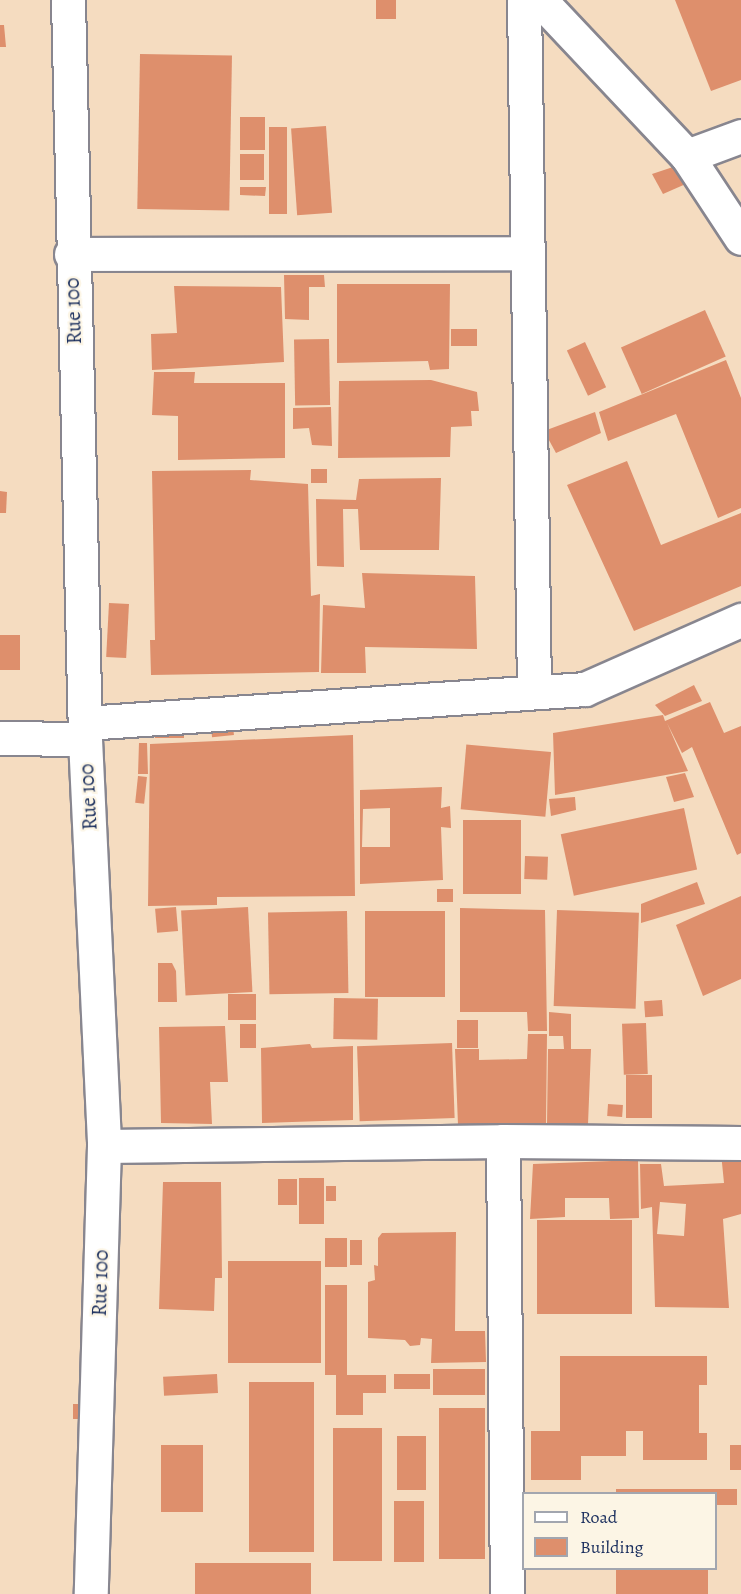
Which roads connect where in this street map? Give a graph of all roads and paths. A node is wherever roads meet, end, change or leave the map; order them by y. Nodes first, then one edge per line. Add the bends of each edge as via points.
1 (68, 0) edge
2 (524, 0) edge
3 (540, 0) edge
4 (741, 136) edge
5 (687, 156) junction
6 (741, 238) edge
7 (527, 253) junction
8 (71, 254) junction
9 (741, 620) edge
10 (534, 691) junction
11 (85, 731) junction
12 (0, 738) edge
13 (502, 1141) junction
14 (741, 1143) edge
15 (104, 1146) junction
16 (91, 1594) edge
17 (507, 1594) edge

1 - 8 street, Rue 100
2 - 7 street
3 - 5 street
4 - 5 street
5 - 6 street
7 - 8 street
7 - 10 street
8 - 11 street, Rue 100
9 - 10 street via 585,689
10 - 11 street
11 - 12 street
11 - 15 street, Rue 100
13 - 14 street
13 - 15 street
13 - 17 street
15 - 16 street, Rue 100

